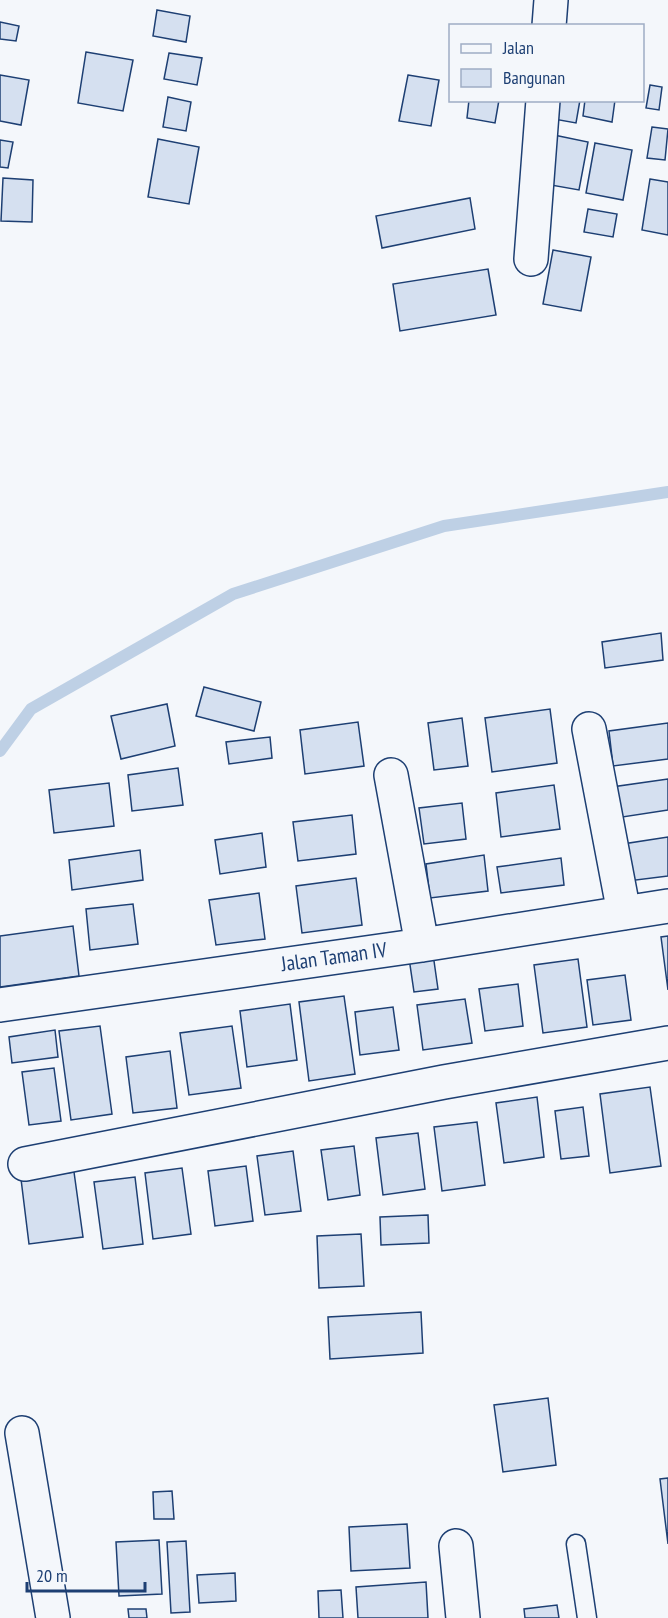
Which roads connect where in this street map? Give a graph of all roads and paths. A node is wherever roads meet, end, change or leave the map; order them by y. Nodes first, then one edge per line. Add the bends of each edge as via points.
1 (551, 0) edge
2 (549, 24) edge
3 (543, 102) edge
4 (531, 260) dead end
5 (589, 729) dead end
6 (391, 775) dead end
7 (668, 906) edge
8 (624, 913) junction
9 (422, 945) junction
10 (0, 1005) edge
11 (668, 1043) edge
12 (25, 1164) dead end
13 (22, 1433) dead end
14 (576, 1544) dead end
15 (456, 1546) dead end
16 (53, 1618) edge
17 (464, 1618) edge
18 (586, 1618) edge

1 - 2 street
3 - 4 street
5 - 8 street
6 - 9 street
7 - 8 street, Jalan Taman IV
8 - 9 street, Jalan Taman IV
9 - 10 street, Jalan Taman IV
11 - 12 street via 444,1082
13 - 16 street
14 - 18 lane
15 - 17 street

